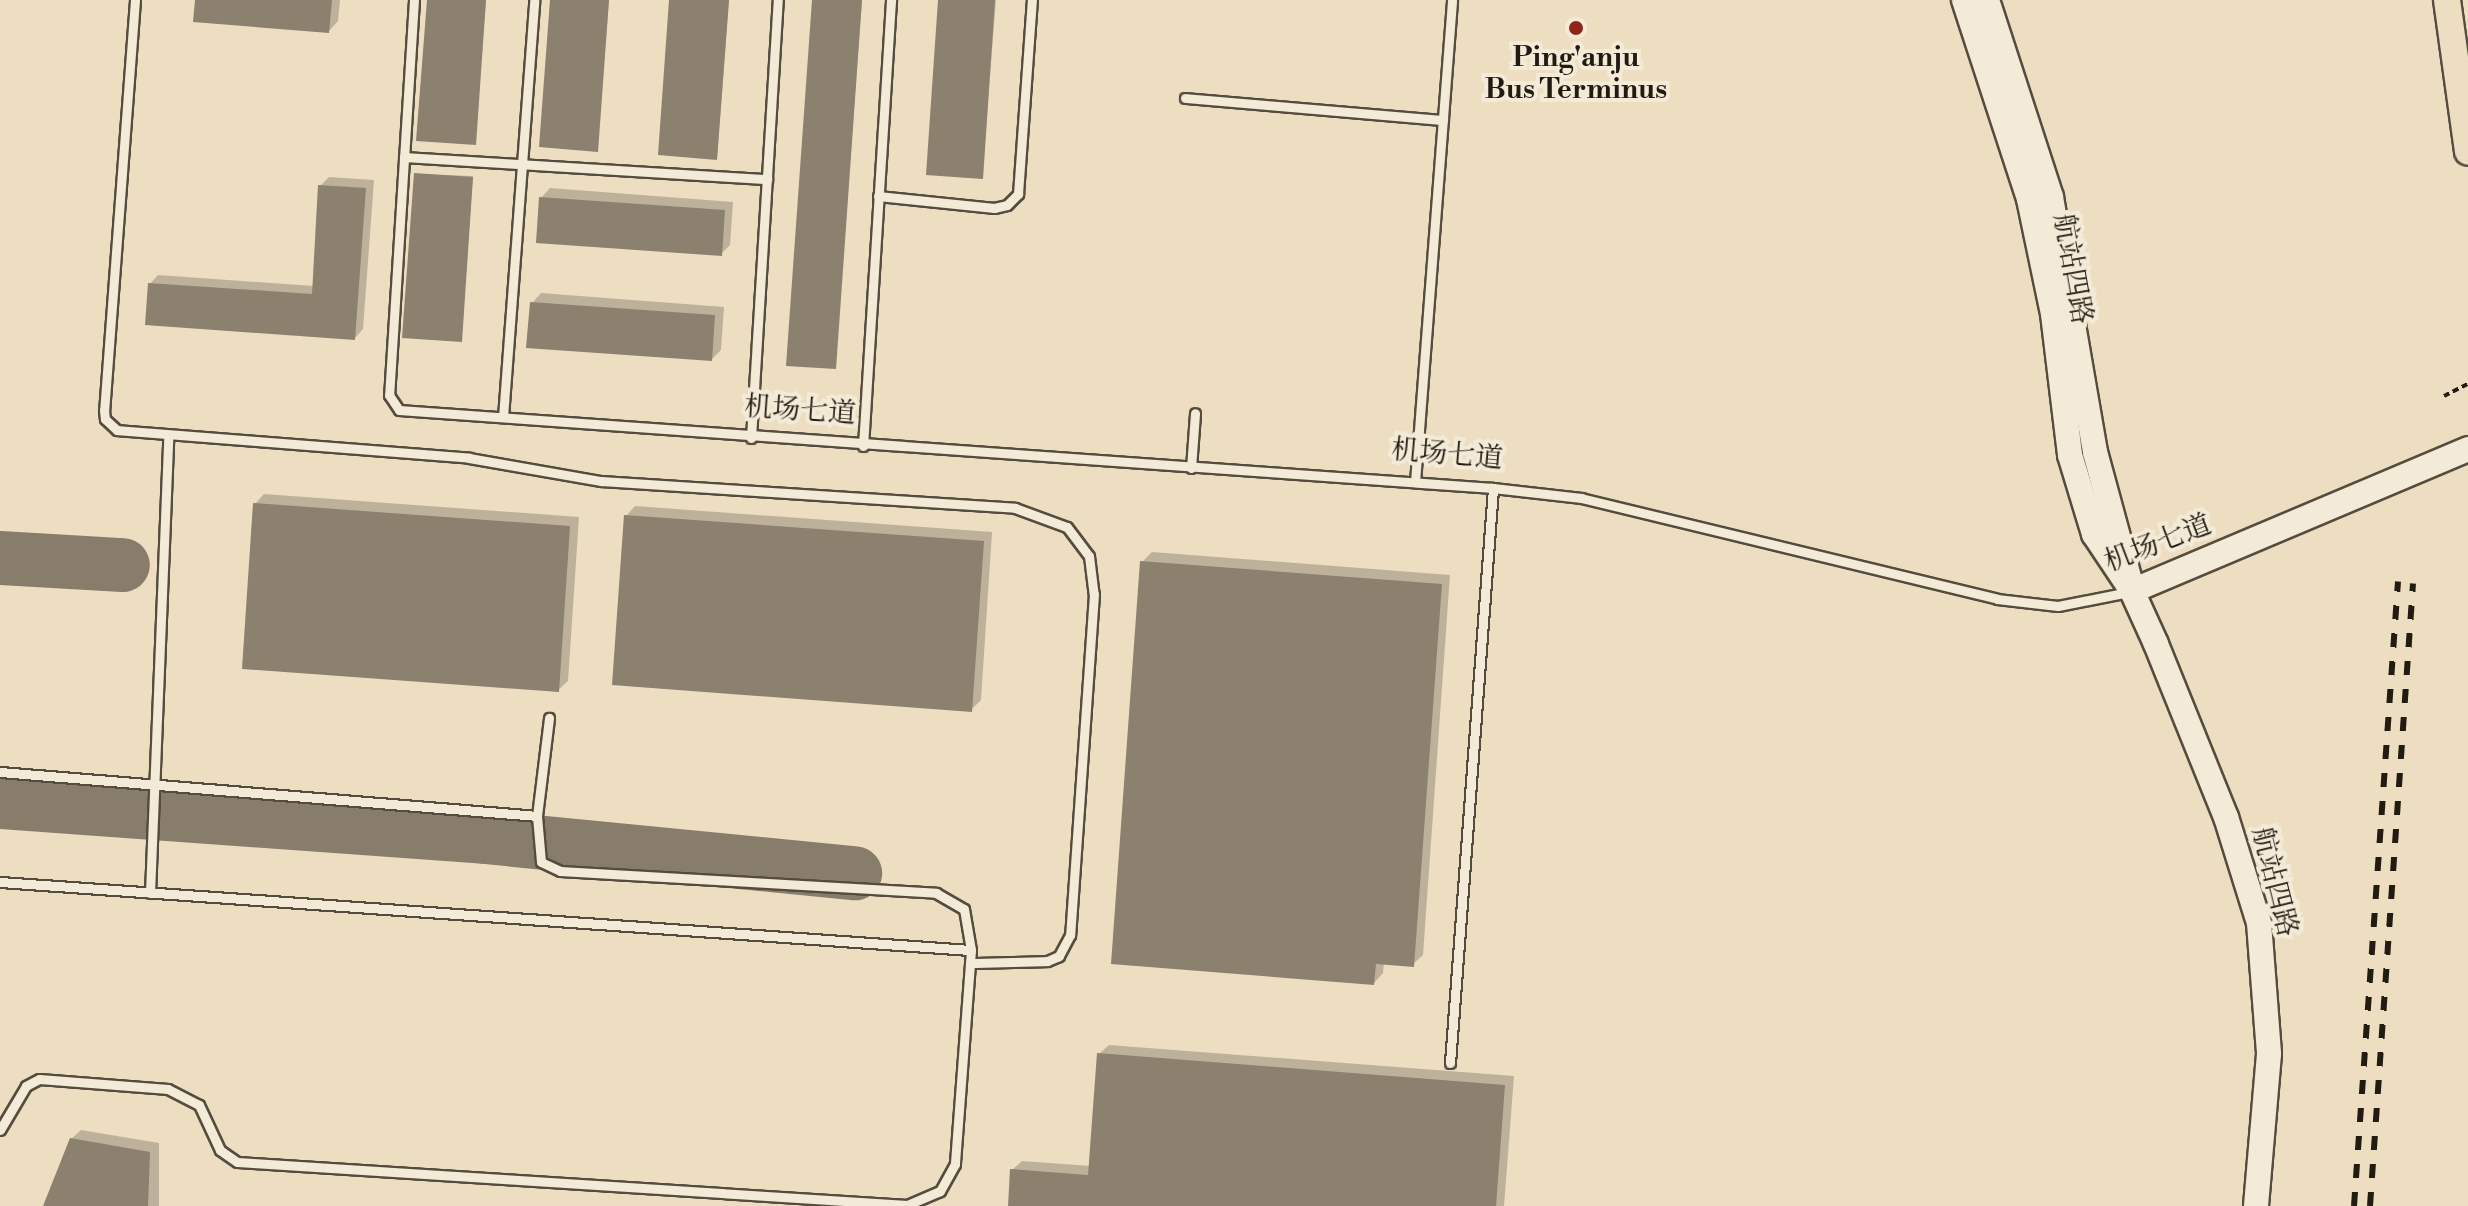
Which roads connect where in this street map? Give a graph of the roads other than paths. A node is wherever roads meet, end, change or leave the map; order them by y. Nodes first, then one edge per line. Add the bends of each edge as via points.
1 (135, 0) edge
2 (414, 0) edge
3 (534, 0) edge
4 (778, 0) edge
5 (891, 0) edge
6 (1032, 0) edge
7 (1452, 0) edge
8 (1964, 0) edge
9 (1987, 0) edge
10 (2447, 0) edge
11 (1185, 98) dead end
12 (1443, 120) junction
13 (2468, 152) edge
14 (404, 157) junction
15 (522, 163) junction
16 (767, 179) junction
17 (878, 196) junction
18 (1195, 413) dead end
19 (503, 417) junction
20 (168, 436) junction
21 (751, 438) junction
22 (863, 446) junction
23 (2468, 449) edge
24 (1191, 468) junction
25 (1415, 482) junction
26 (1493, 488) junction
27 (2132, 591) junction
28 (549, 718) dead end
29 (0, 772) edge
30 (154, 785) junction
31 (537, 816) junction
32 (0, 882) edge
33 (150, 893) junction
34 (971, 950) junction
35 (970, 963) junction
36 (1450, 1063) dead end
37 (0, 1130) edge
38 (2256, 1206) edge

1 - 20 lane via 104,410 117,430
2 - 14 lane
3 - 15 lane
4 - 16 lane
5 - 17 lane
6 - 17 lane via 1018,194 994,208
7 - 12 lane
8 - 27 main road, 航站四路 via 2041,250 2070,455 2094,534
9 - 27 main road, 航站四路 via 2051,197 2095,452
10 - 13 main road
11 - 12 lane
12 - 25 lane
14 - 15 lane
14 - 19 lane, 机场七道 via 389,395 399,410
15 - 16 lane
15 - 19 lane
16 - 21 lane
17 - 22 lane
18 - 24 lane
19 - 21 lane, 机场七道
20 - 30 lane
20 - 35 lane via 469,458 601,481 1015,508 1067,527 1089,556 1094,594 1070,935 1066,948 1047,961
21 - 22 lane, 机场七道
22 - 24 lane, 机场七道
23 - 27 main road, 机场七道
24 - 25 lane, 机场七道
25 - 26 lane, 机场七道
26 - 27 lane, 机场七道 via 1581,498 1997,599 2058,606
26 - 36 lane
27 - 38 main road, 航站四路 via 2226,817 2259,923 2269,1054
28 - 31 lane
29 - 30 lane
30 - 31 lane
30 - 33 lane
31 - 34 lane via 541,862 560,871 936,893 964,909
32 - 33 lane
33 - 34 lane
34 - 35 lane
35 - 37 lane via 955,1164 940,1191 907,1205 237,1162 220,1150 191,1098 139,1086 39,1079 26,1086

